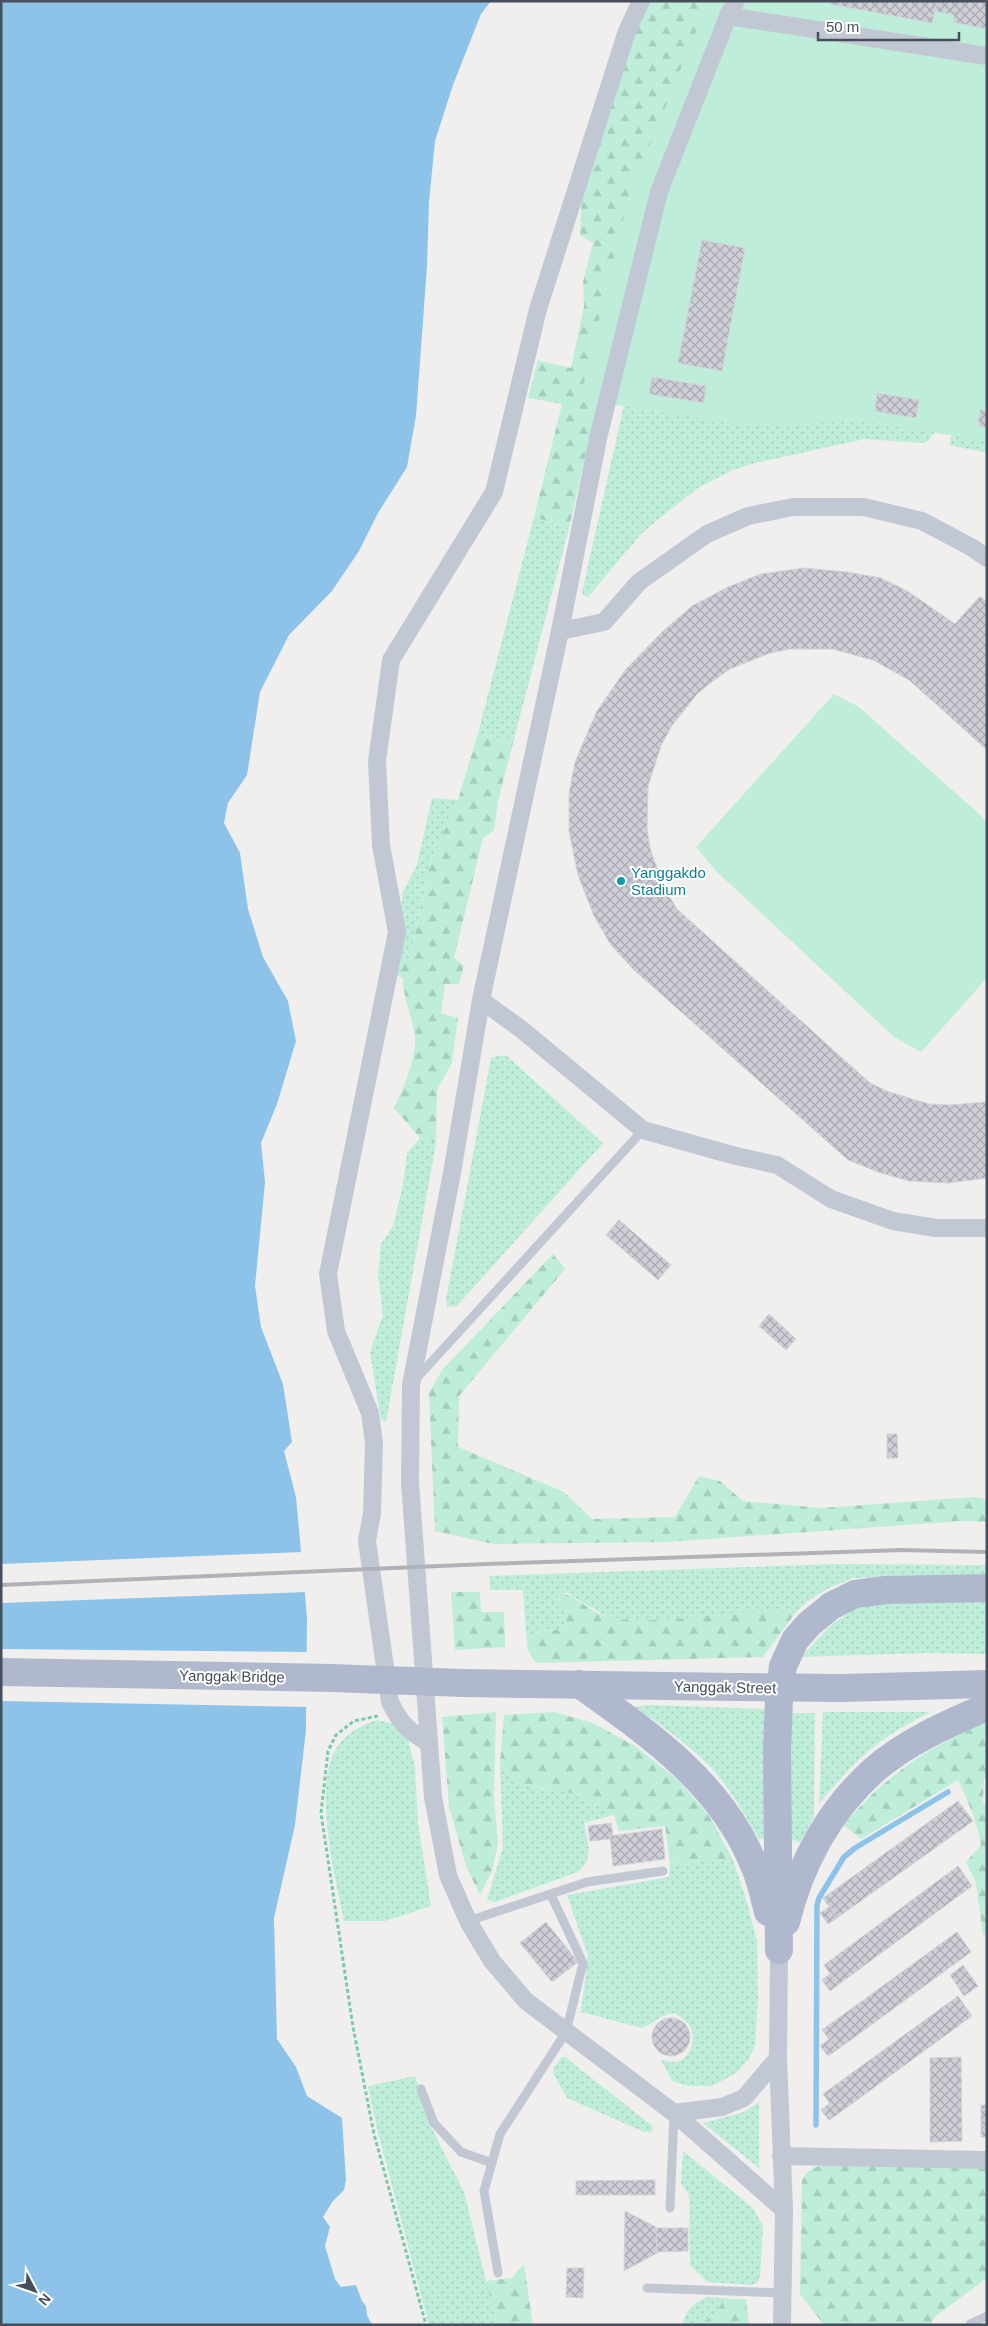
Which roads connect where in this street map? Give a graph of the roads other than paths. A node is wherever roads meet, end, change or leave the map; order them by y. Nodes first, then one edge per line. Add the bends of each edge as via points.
1 (641, 1) edge
2 (732, 8) edge
3 (987, 56) edge
4 (987, 558) edge
5 (560, 630) junction
6 (481, 1000) junction
7 (643, 1130) junction
8 (987, 1228) edge
9 (411, 1385) junction
10 (987, 1588) edge
11 (1, 1672) edge
12 (463, 1683) joint
13 (579, 1684) junction
14 (987, 1684) edge
15 (987, 1707) edge
16 (429, 1743) junction
17 (663, 1872) dead end
18 (551, 1895) junction
19 (468, 1921) junction
20 (779, 1950) junction
21 (566, 2032) junction
22 (778, 2058) junction
23 (421, 2089) dead end
24 (674, 2113) junction
25 (781, 2156) junction
26 (987, 2160) edge
27 (492, 2163) junction
28 (670, 2208) dead end
29 (784, 2210) junction
30 (498, 2273) dead end
31 (647, 2288) dead end
32 (782, 2293) junction
33 (987, 2316) edge
34 (970, 2324) edge
35 (782, 2325) edge

1 - 16 street via 627,31 538,309 494,492 391,660 377,761 381,845 397,932 328,1274 336,1331 370,1413 374,1443 372,1513 366,1541 390,1702 410,1732
2 - 3 street
2 - 5 street via 660,192 599,434
4 - 5 street via 922,521 864,507 792,508 748,516 706,534 639,582 604,622
5 - 6 street
6 - 7 street
6 - 9 street
7 - 8 street via 777,1165 832,1199 893,1221 936,1228
7 - 9 lane
9 - 16 street via 410,1482
10 - 20 main road via 886,1590 855,1594 831,1606 795,1640 783,1666 779,1698
11 - 12 main road, Yanggak Bridge, bridge
12 - 13 main road, Yanggak Street
13 - 14 main road, Yanggak Street, bridge via 841,1688
13 - 20 main road via 688,1768 718,1802 755,1865
15 - 20 main road via 912,1744 875,1769 842,1804 804,1868 793,1894
16 - 19 street via 433,1797 448,1875
17 - 18 lane via 587,1882
18 - 19 lane
18 - 21 lane via 583,1962
19 - 21 street via 492,1961 526,2001
20 - 22 street
21 - 24 street
21 - 27 lane via 500,2134
22 - 24 street via 744,2098 722,2107
22 - 25 street
23 - 27 lane via 434,2123 461,2152
24 - 28 lane
24 - 29 street
25 - 26 street
25 - 29 street
27 - 30 lane via 484,2190
29 - 32 street
31 - 32 lane
32 - 35 street
33 - 34 lane

